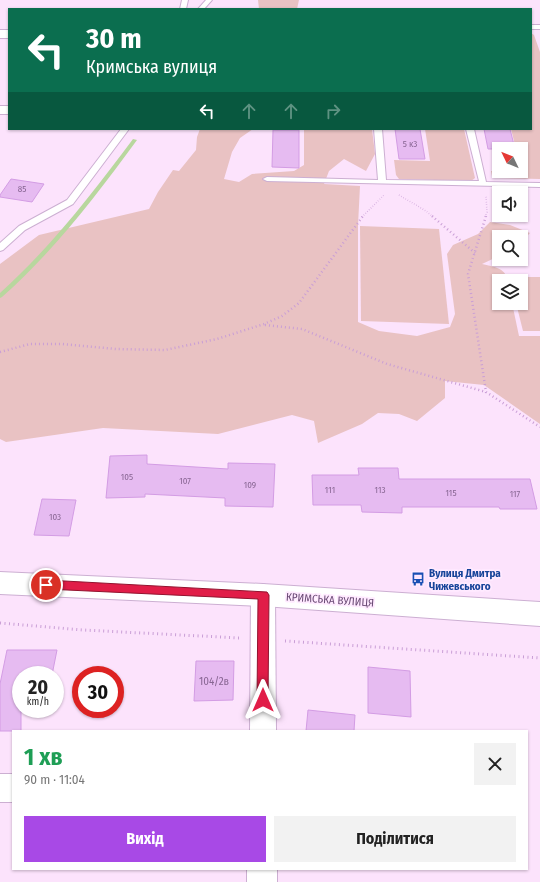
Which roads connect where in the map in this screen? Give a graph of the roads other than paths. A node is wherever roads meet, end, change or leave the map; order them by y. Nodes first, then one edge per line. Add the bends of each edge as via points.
1 (209, 0) edge
2 (202, 8) edge
3 (125, 130) edge
4 (378, 130) edge
5 (470, 130) edge
6 (267, 179) dead end
7 (382, 182) junction
8 (483, 184) junction
9 (540, 185) edge
10 (0, 248) edge
11 (0, 583) edge
12 (263, 595) junction
13 (540, 614) edge
14 (263, 730) edge
15 (0, 788) edge
16 (12, 788) edge
17 (262, 870) edge
18 (262, 882) edge

1 - 2 lane
3 - 10 lane via 70,202 22,228
4 - 7 lane
5 - 8 lane
6 - 7 lane
7 - 8 lane
8 - 9 lane
11 - 12 street, КРИМСЬКА ВУЛИЦЯ
12 - 13 street, КРИМСЬКА ВУЛИЦЯ
12 - 14 street
15 - 16 street
17 - 18 street

